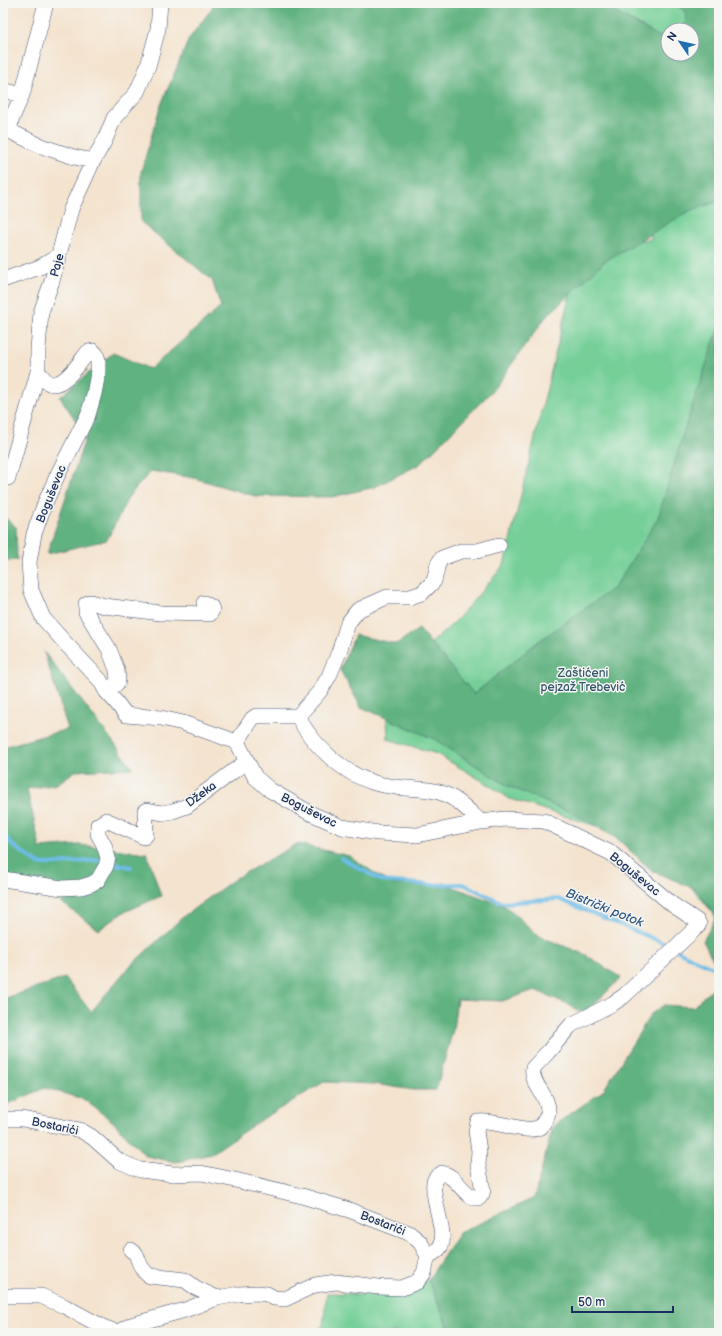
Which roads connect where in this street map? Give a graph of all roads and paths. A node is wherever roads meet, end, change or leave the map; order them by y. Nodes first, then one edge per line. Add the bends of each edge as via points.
1 (46, 3) edge
2 (160, 3) edge
3 (3, 90) edge
4 (22, 95) junction
5 (6, 129) edge
6 (93, 161) junction
7 (59, 256) junction
8 (3, 280) edge
9 (38, 372) junction
10 (8, 478) dead end
11 (499, 545) dead end
12 (204, 603) dead end
13 (106, 691) junction
14 (298, 716) junction
15 (237, 742) junction
16 (247, 760) junction
17 (481, 822) junction
18 (3, 879) edge
19 (3, 1119) edge
20 (131, 1250) dead end
21 (428, 1256) junction
22 (3, 1296) edge
23 (217, 1298) junction
24 (116, 1333) edge

1 - 4 street
2 - 6 street, Paje via 158,29 148,66 137,92 114,118
3 - 4 street
4 - 5 street
5 - 6 street via 40,146
6 - 7 street, Paje via 71,209
7 - 8 street via 40,267
7 - 9 street, Paje via 42,312
9 - 10 street, Paje
9 - 13 street, Boguševac via 48,383 56,384 62,382 88,352 93,351 98,360 96,387 88,415 45,503 34,534 29,562 31,590 43,618 100,680
11 - 14 street via 477,551 462,551 442,558 434,581 422,593 410,597 387,597 358,610 348,623 329,676 320,691
12 - 13 street via 211,607 210,614 161,613 90,602 86,604 86,612 110,649 116,670 118,681
13 - 15 street, Boguševac via 126,715 184,723
14 - 15 street via 256,716
14 - 17 street via 313,739 353,774 372,782 439,792 457,800
15 - 16 street, Boguševac
16 - 17 street, Boguševac via 255,777 270,790 310,813 342,827 378,833 418,835
16 - 18 street, Džeka via 187,806 162,813 145,811 144,837 106,820 98,825 98,834 104,845 107,862 98,880 90,884 62,888
17 - 21 street, Boguševac via 506,819 544,821 611,853 699,924 624,996 571,1025 533,1068 533,1076 548,1105 548,1113 541,1127 533,1130 480,1122 477,1124 478,1165 484,1190 479,1198 473,1197 451,1176 442,1173 437,1176 433,1183 442,1243 437,1251
19 - 21 street, Bostarići via 22,1119 80,1130 119,1160 140,1170 173,1174 201,1173 302,1196 349,1210 409,1233 420,1242
20 - 23 street via 150,1276 185,1280
21 - 23 street via 424,1273 416,1282 402,1288 336,1282 315,1285 285,1298 257,1293
22 - 24 street via 40,1296
23 - 24 street via 131,1325

